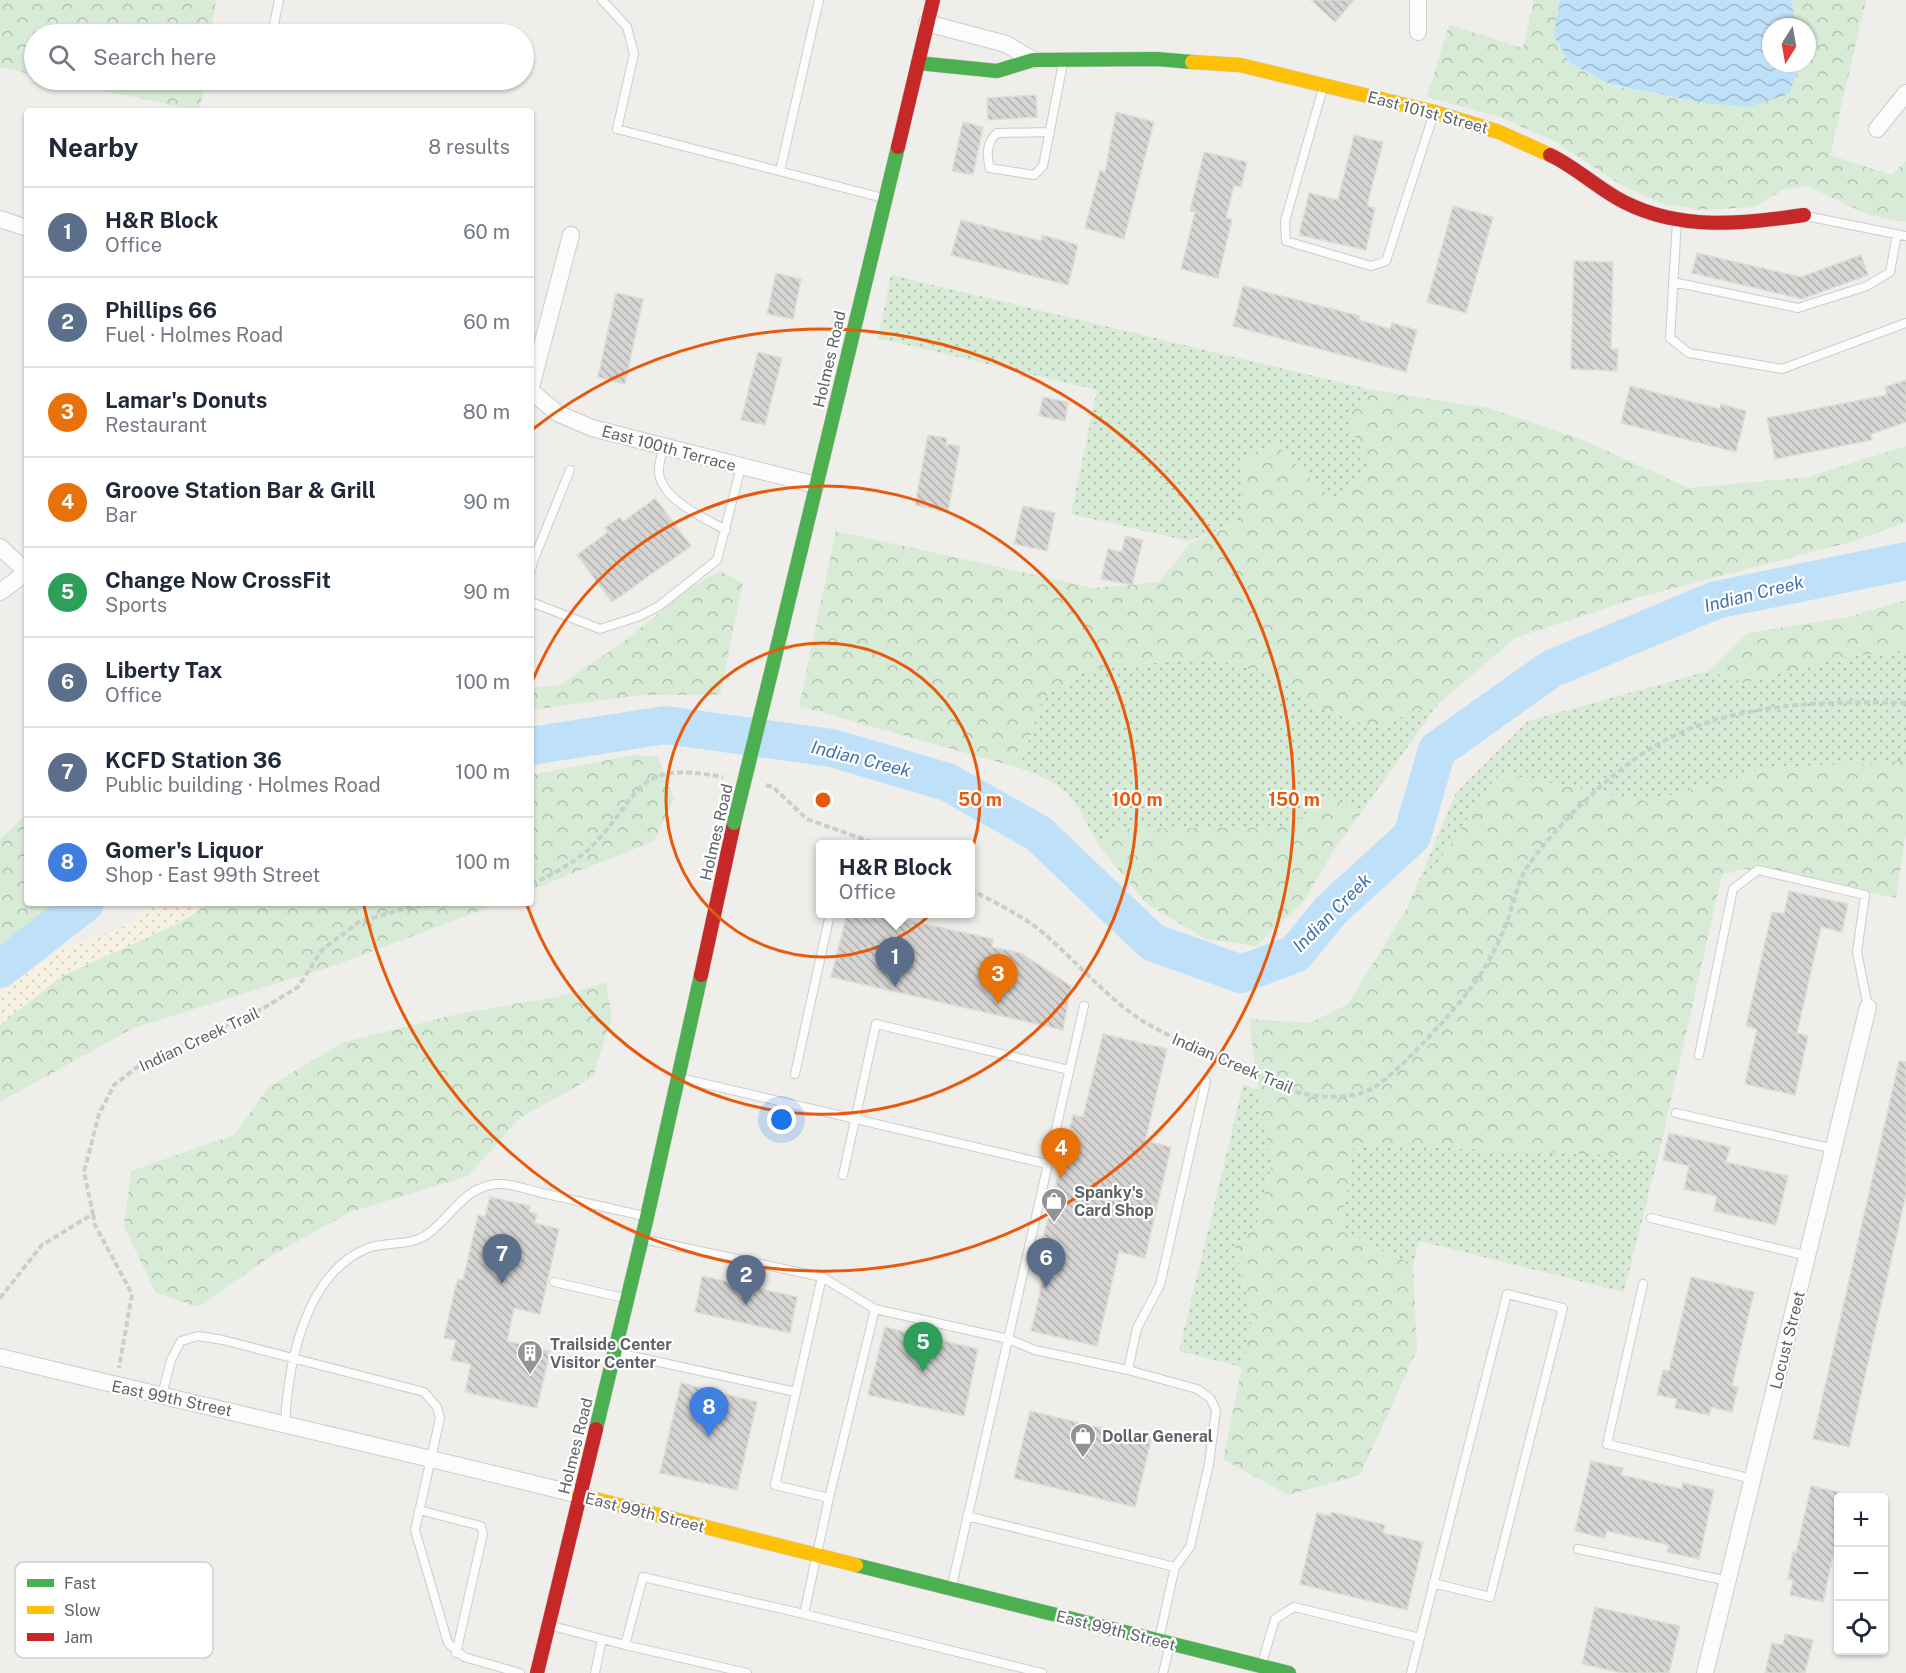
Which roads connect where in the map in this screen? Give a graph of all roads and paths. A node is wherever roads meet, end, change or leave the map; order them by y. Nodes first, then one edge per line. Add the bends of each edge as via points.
1 (279, 0) edge
2 (602, 0) edge
3 (819, 0) edge
4 (933, 0) edge
5 (1418, 0) edge
6 (927, 23) junction
7 (274, 24) edge
8 (1418, 32) dead end
9 (1033, 60) junction
10 (1064, 60) junction
11 (918, 63) junction
12 (1324, 84) junction
13 (1906, 93) edge
14 (1434, 112) junction
15 (1877, 129) dead end
16 (1050, 132) junction
17 (780, 171) junction
18 (885, 198) junction
19 (1804, 215) joint
20 (0, 219) edge
21 (1677, 220) junction
22 (24, 227) edge
23 (572, 235) dead end
24 (1902, 235) edge
25 (1673, 282) junction
26 (1906, 323) edge
27 (534, 378) edge
28 (534, 392) edge
29 (664, 445) junction
30 (741, 467) junction
31 (570, 470) dead end
32 (816, 484) junction
33 (726, 530) junction
34 (0, 547) edge
35 (534, 553) edge
36 (24, 569) edge
37 (24, 574) edge
38 (0, 592) edge
39 (534, 603) edge
40 (1906, 703) edge
41 (732, 779) dead end
42 (762, 785) dead end
43 (866, 840) edge
44 (534, 882) edge
45 (975, 892) edge
46 (414, 906) edge
47 (829, 918) edge
48 (1084, 1006) dead end
49 (1868, 1007) joint
50 (1699, 1055) dead end
51 (1069, 1070) junction
52 (795, 1074) dead end
53 (680, 1078) junction
54 (1206, 1081) dead end
55 (1676, 1113) dead end
56 (856, 1119) junction
57 (1834, 1149) junction
58 (1047, 1164) junction
59 (843, 1175) dead end
60 (93, 1214) junction
61 (647, 1217) junction
62 (1651, 1218) dead end
63 (642, 1239) junction
64 (1807, 1256) junction
65 (822, 1277) junction
66 (554, 1282) dead end
67 (1643, 1284) dead end
68 (627, 1298) junction
69 (0, 1299) edge
70 (875, 1309) junction
71 (1008, 1339) junction
72 (614, 1352) junction
73 (294, 1357) junction
74 (8, 1359) edge
75 (1128, 1370) junction
76 (115, 1386) junction
77 (796, 1392) junction
78 (162, 1395) junction
79 (285, 1424) junction
80 (433, 1458) junction
81 (1753, 1479) junction
82 (579, 1495) junction
83 (829, 1498) junction
84 (419, 1510) junction
85 (967, 1516) junction
86 (1578, 1549) dead end
87 (816, 1555) junction
88 (1175, 1567) junction
89 (1728, 1581) junction
90 (1433, 1583) junction
91 (951, 1588) junction
92 (804, 1614) junction
93 (549, 1625) junction
94 (1420, 1638) junction
95 (602, 1639) junction
96 (1165, 1642) junction
97 (625, 1645) junction
98 (456, 1653) junction
99 (1262, 1666) junction
100 (1015, 1670) edge
101 (520, 1673) edge
102 (537, 1673) edge
103 (595, 1673) edge
104 (747, 1673) edge
105 (1042, 1673) edge
106 (1163, 1673) edge
107 (1289, 1673) edge
108 (1411, 1673) edge
109 (1705, 1673) edge

1 - 7 lane
2 - 17 lane via 627,27 634,54 616,129
3 - 17 lane
4 - 6 main road, Holmes Road
5 - 8 street
6 - 9 street via 1006,44
6 - 11 main road, Holmes Road
9 - 10 main road, East 101st Street
9 - 11 main road, East 101st Street via 997,71
10 - 12 main road, East 101st Street via 1157,59 1240,65
10 - 16 lane
11 - 18 main road, Holmes Road
12 - 14 main road, East 101st Street
12 - 14 lane via 1285,221 1286,241 1371,266 1386,261
13 - 15 street
14 - 21 main road, East 101st Street via 1499,132 1556,158 1624,202
16 - 16 lane via 1043,166 1034,175 990,168 986,156 997,133
17 - 18 lane
18 - 32 main road, Holmes Road
19 - 21 main road, East 101st Street via 1709,224
19 - 24 lane
20 - 22 street
21 - 25 lane
23 - 27 street
24 - 25 lane via 1890,273 1867,286 1798,308
25 - 26 lane via 1670,338 1689,353 1782,369
28 - 29 street, East 100th Terrace via 557,412 592,428
29 - 30 street, East 100th Terrace
29 - 33 lane via 659,469 662,483 693,514
30 - 32 street, East 100th Terrace
30 - 33 lane
31 - 35 lane
32 - 53 main road, Holmes Road, bridge via 734,823
33 - 39 lane via 713,566 640,616 600,629
34 - 36 street
37 - 38 street
40 - 45 path, Indian Creek Trail via 1816,703 1726,716 1653,747 1553,834 1524,871 1508,920 1484,970 1443,1019 1404,1063 1373,1088 1346,1097 1310,1095 1283,1087 1156,1029 1104,991 1038,928
41 - 44 path via 702,773 666,773 640,785 590,849
42 - 43 path via 772,787 807,819
46 - 60 path, Indian Creek Trail via 359,922 322,950 298,987 262,1009 141,1064 114,1085 99,1114 84,1172
47 - 52 lane
48 - 51 lane
49 - 50 lane via 1857,952 1865,895 1758,870 1732,889
49 - 57 street, Locust Street
51 - 56 lane via 876,1024
51 - 58 lane
53 - 56 lane
53 - 61 main road, Holmes Road
54 - 75 lane via 1160,1285 1137,1328
55 - 57 lane
56 - 58 lane
56 - 59 lane
57 - 64 street, Locust Street
58 - 71 lane
60 - 69 path via 42,1245
60 - 76 path, Indian Creek Trail via 95,1225 132,1294
61 - 63 main road, Holmes Road
61 - 73 lane via 498,1184 482,1188 464,1196 428,1235 366,1249 339,1267 319,1289
62 - 64 lane
63 - 65 lane
63 - 68 main road, Holmes Road
64 - 81 street, Locust Street
65 - 70 lane
65 - 77 lane
66 - 68 lane
67 - 81 lane via 1607,1444
68 - 72 main road, Holmes Road
70 - 71 lane
70 - 83 lane
71 - 75 lane via 1035,1350
71 - 85 lane
72 - 77 lane
72 - 82 main road, Holmes Road
73 - 78 lane via 198,1336 181,1341 171,1360
73 - 79 lane
73 - 80 lane via 424,1392 437,1407 440,1418
74 - 76 street, East 99th Street
75 - 88 lane via 1197,1389 1210,1398 1216,1410 1209,1464 1190,1546
76 - 78 street, East 99th Street
77 - 83 lane via 775,1485
78 - 79 street, East 99th Street
79 - 80 street, East 99th Street
80 - 82 street, East 99th Street
80 - 84 lane
81 - 89 street, Locust Street
82 - 87 main road, East 99th Street
82 - 93 main road, Holmes Road
83 - 87 lane
84 - 98 lane via 417,1542 448,1644
84 - 98 lane via 481,1526 483,1534
85 - 88 lane
85 - 91 lane
86 - 89 lane
87 - 91 main road, East 99th Street
87 - 92 lane
88 - 96 lane
89 - 109 street, Locust Street
90 - 90 lane via 1507,1293 1563,1308 1490,1597
90 - 94 lane
91 - 96 main road, East 99th Street
92 - 97 lane via 643,1577
92 - 100 lane
93 - 95 lane
93 - 102 main road, Holmes Road
94 - 99 lane via 1294,1607 1275,1619
94 - 108 lane
95 - 97 lane
95 - 103 lane
96 - 99 main road, East 99th Street via 1233,1663
96 - 106 lane
97 - 104 lane
98 - 101 lane
99 - 107 main road, East 99th Street
100 - 105 lane

